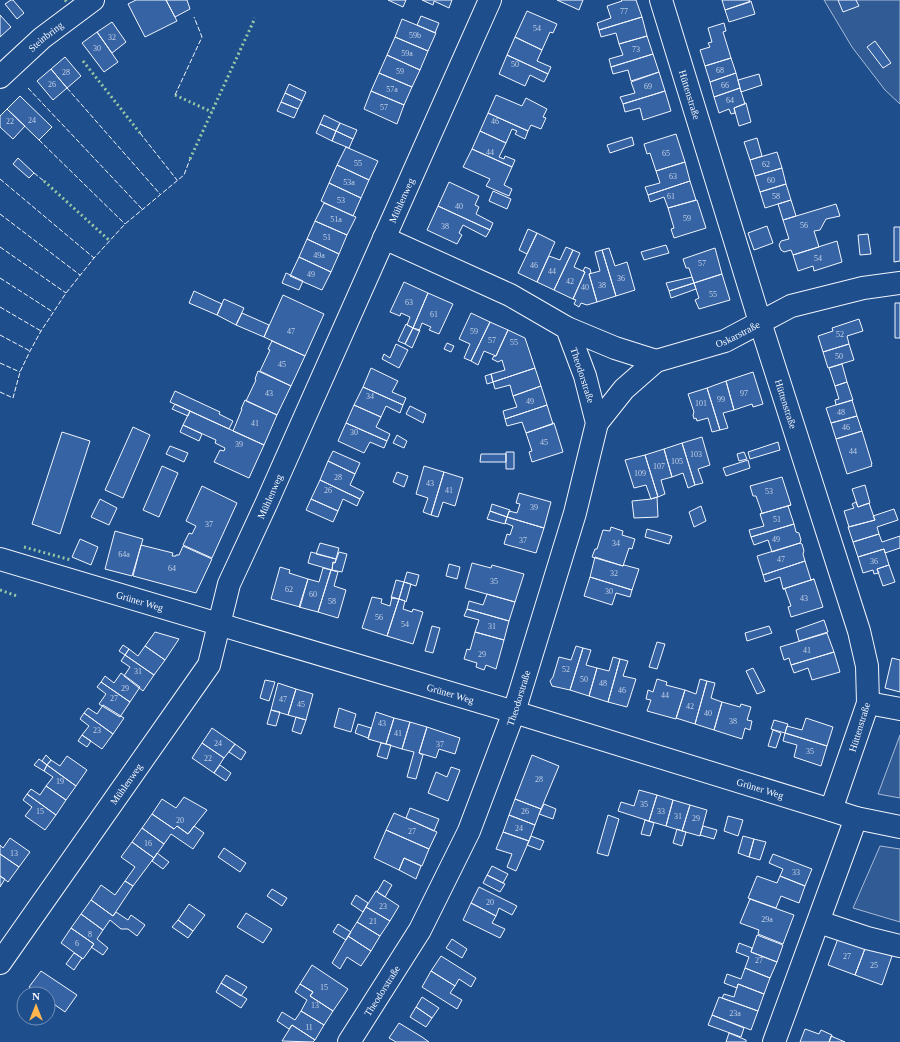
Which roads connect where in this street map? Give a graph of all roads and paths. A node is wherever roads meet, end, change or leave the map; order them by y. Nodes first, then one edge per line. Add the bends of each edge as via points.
1 (93, 0) edge
2 (490, 0) edge
3 (661, 0) edge
4 (0, 77) edge
5 (384, 238) junction
6 (900, 283) edge
7 (760, 322) junction
8 (567, 328) junction
9 (656, 361) junction
10 (597, 423) junction
11 (0, 559) edge
12 (219, 624) junction
13 (868, 703) junction
14 (900, 709) edge
15 (514, 712) junction
16 (831, 810) junction
17 (856, 818) junction
18 (900, 827) edge
19 (819, 922) junction
20 (900, 946) edge
21 (0, 963) edge
22 (349, 1042) edge
23 (774, 1042) edge

1 - 4 street, Steinbring via 42,38
2 - 5 street, Mühlenweg
3 - 7 street, Hüttenstraße
5 - 8 street, Theodorstraße via 510,295
5 - 12 street, Mühlenweg via 229,584
6 - 7 street, Oskarstraße via 863,288 791,306
7 - 9 street, Oskarstraße via 725,341
7 - 13 street, Hüttenstraße via 859,631 867,666
8 - 9 street, Theodorstraße via 615,348
8 - 10 street, Theodorstraße via 585,376
9 - 10 street, Oskarstraße via 624,389
10 - 15 street, Theodorstraße via 575,513
11 - 12 street, Grüner Weg
12 - 15 street, Grüner Weg
12 - 21 street, Mühlenweg via 209,665
13 - 14 street
13 - 16 street, Hüttenstraße
15 - 16 street, Grüner Weg
15 - 22 street, Theodorstraße via 469,830 420,930
16 - 17 street, Grüner Weg
17 - 18 street, Grüner Weg
17 - 19 street
19 - 20 street
19 - 23 street

